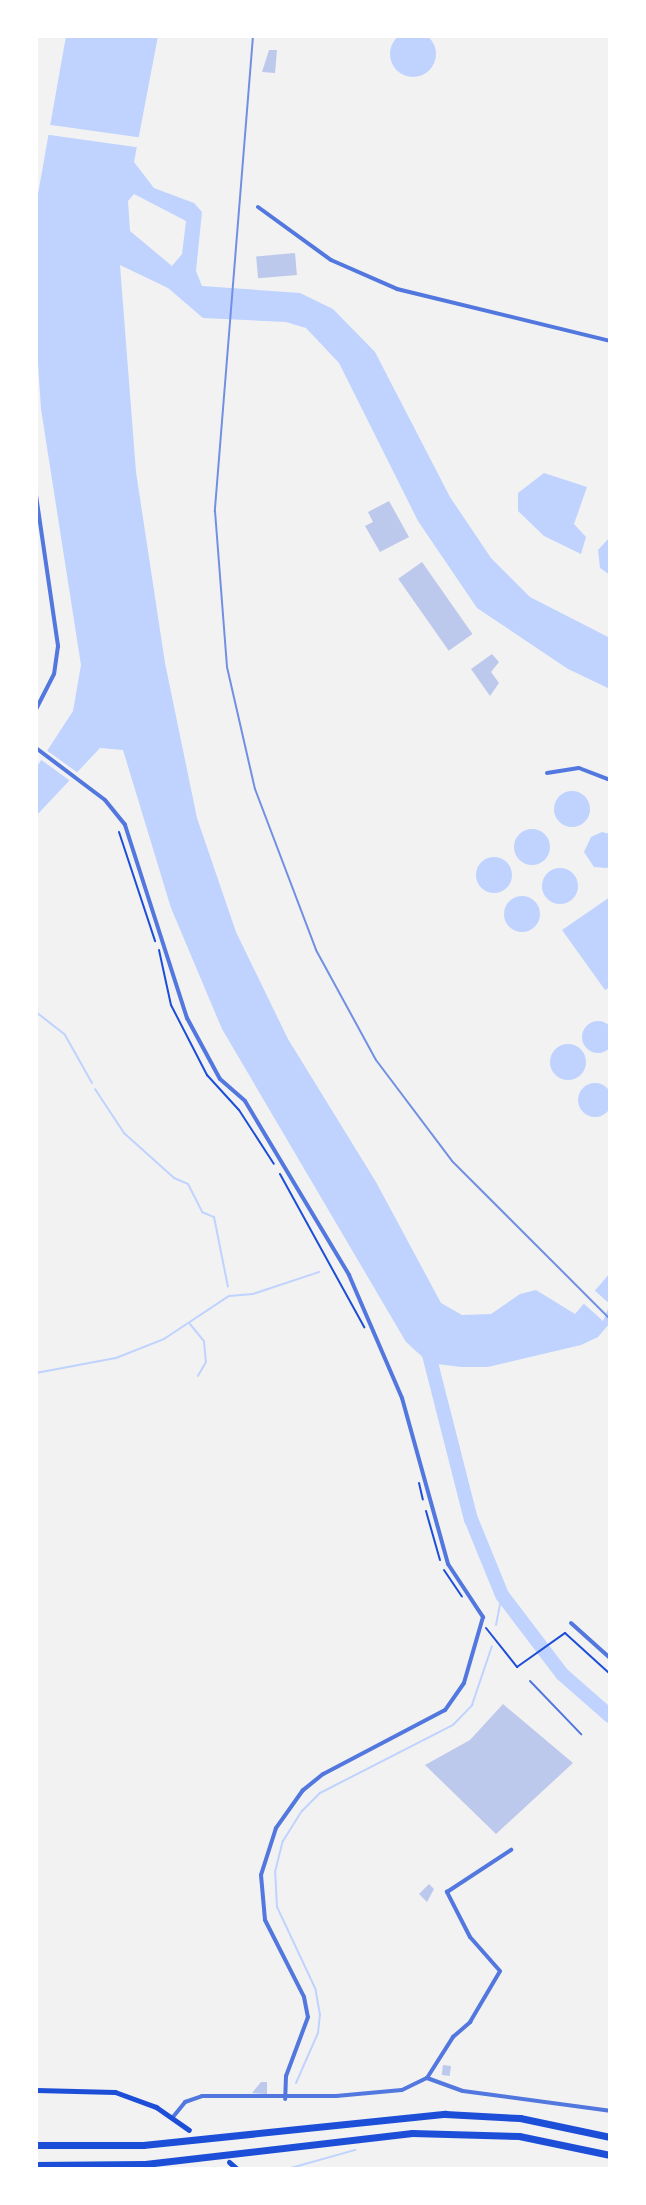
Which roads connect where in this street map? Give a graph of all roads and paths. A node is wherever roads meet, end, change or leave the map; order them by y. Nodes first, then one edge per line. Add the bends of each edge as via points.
1 (258, 207) dead end
2 (610, 341) edge
3 (36, 495) edge
4 (36, 709) edge
5 (36, 748) edge
6 (547, 773) dead end
7 (610, 780) edge
8 (280, 1174) dead end
9 (370, 1339) dead end
10 (480, 1620) junction
11 (571, 1623) dead end
12 (610, 1658) edge
13 (610, 1674) edge
14 (530, 1681) dead end
15 (581, 1734) dead end
16 (511, 1850) dead end
17 (427, 2078) junction
18 (36, 2090) edge
19 (285, 2099) junction
20 (610, 2111) edge
21 (173, 2117) junction
22 (189, 2130) dead end
23 (610, 2137) edge
24 (36, 2145) edge
25 (610, 2155) edge
26 (229, 2162) dead end
27 (36, 2165) edge
28 (237, 2169) edge

1 - 2 street via 331,260 397,289
3 - 4 street via 58,646 54,674
5 - 10 street via 115,809 125,825 167,945 173,983 197,1039 220,1079 245,1101 355,1288 402,1398 448,1564 483,1617
6 - 7 street via 579,768
8 - 9 path
10 - 13 path via 522,1667 565,1633
10 - 19 street via 464,1683 445,1710 323,1774 303,1790 273,1836 261,1875 265,1920 304,1997 308,2017 286,2076
11 - 12 street
14 - 15 lane
16 - 17 street via 446,1894 470,1937 500,1971
17 - 19 street via 402,2090
17 - 20 street via 463,2091
18 - 21 main road via 115,2092
19 - 21 street via 202,2096 185,2102
21 - 22 main road
23 - 24 highway via 520,2118 445,2114 179,2142
25 - 27 highway via 571,2144 456,2133 399,2134 90,2167
26 - 28 main road

